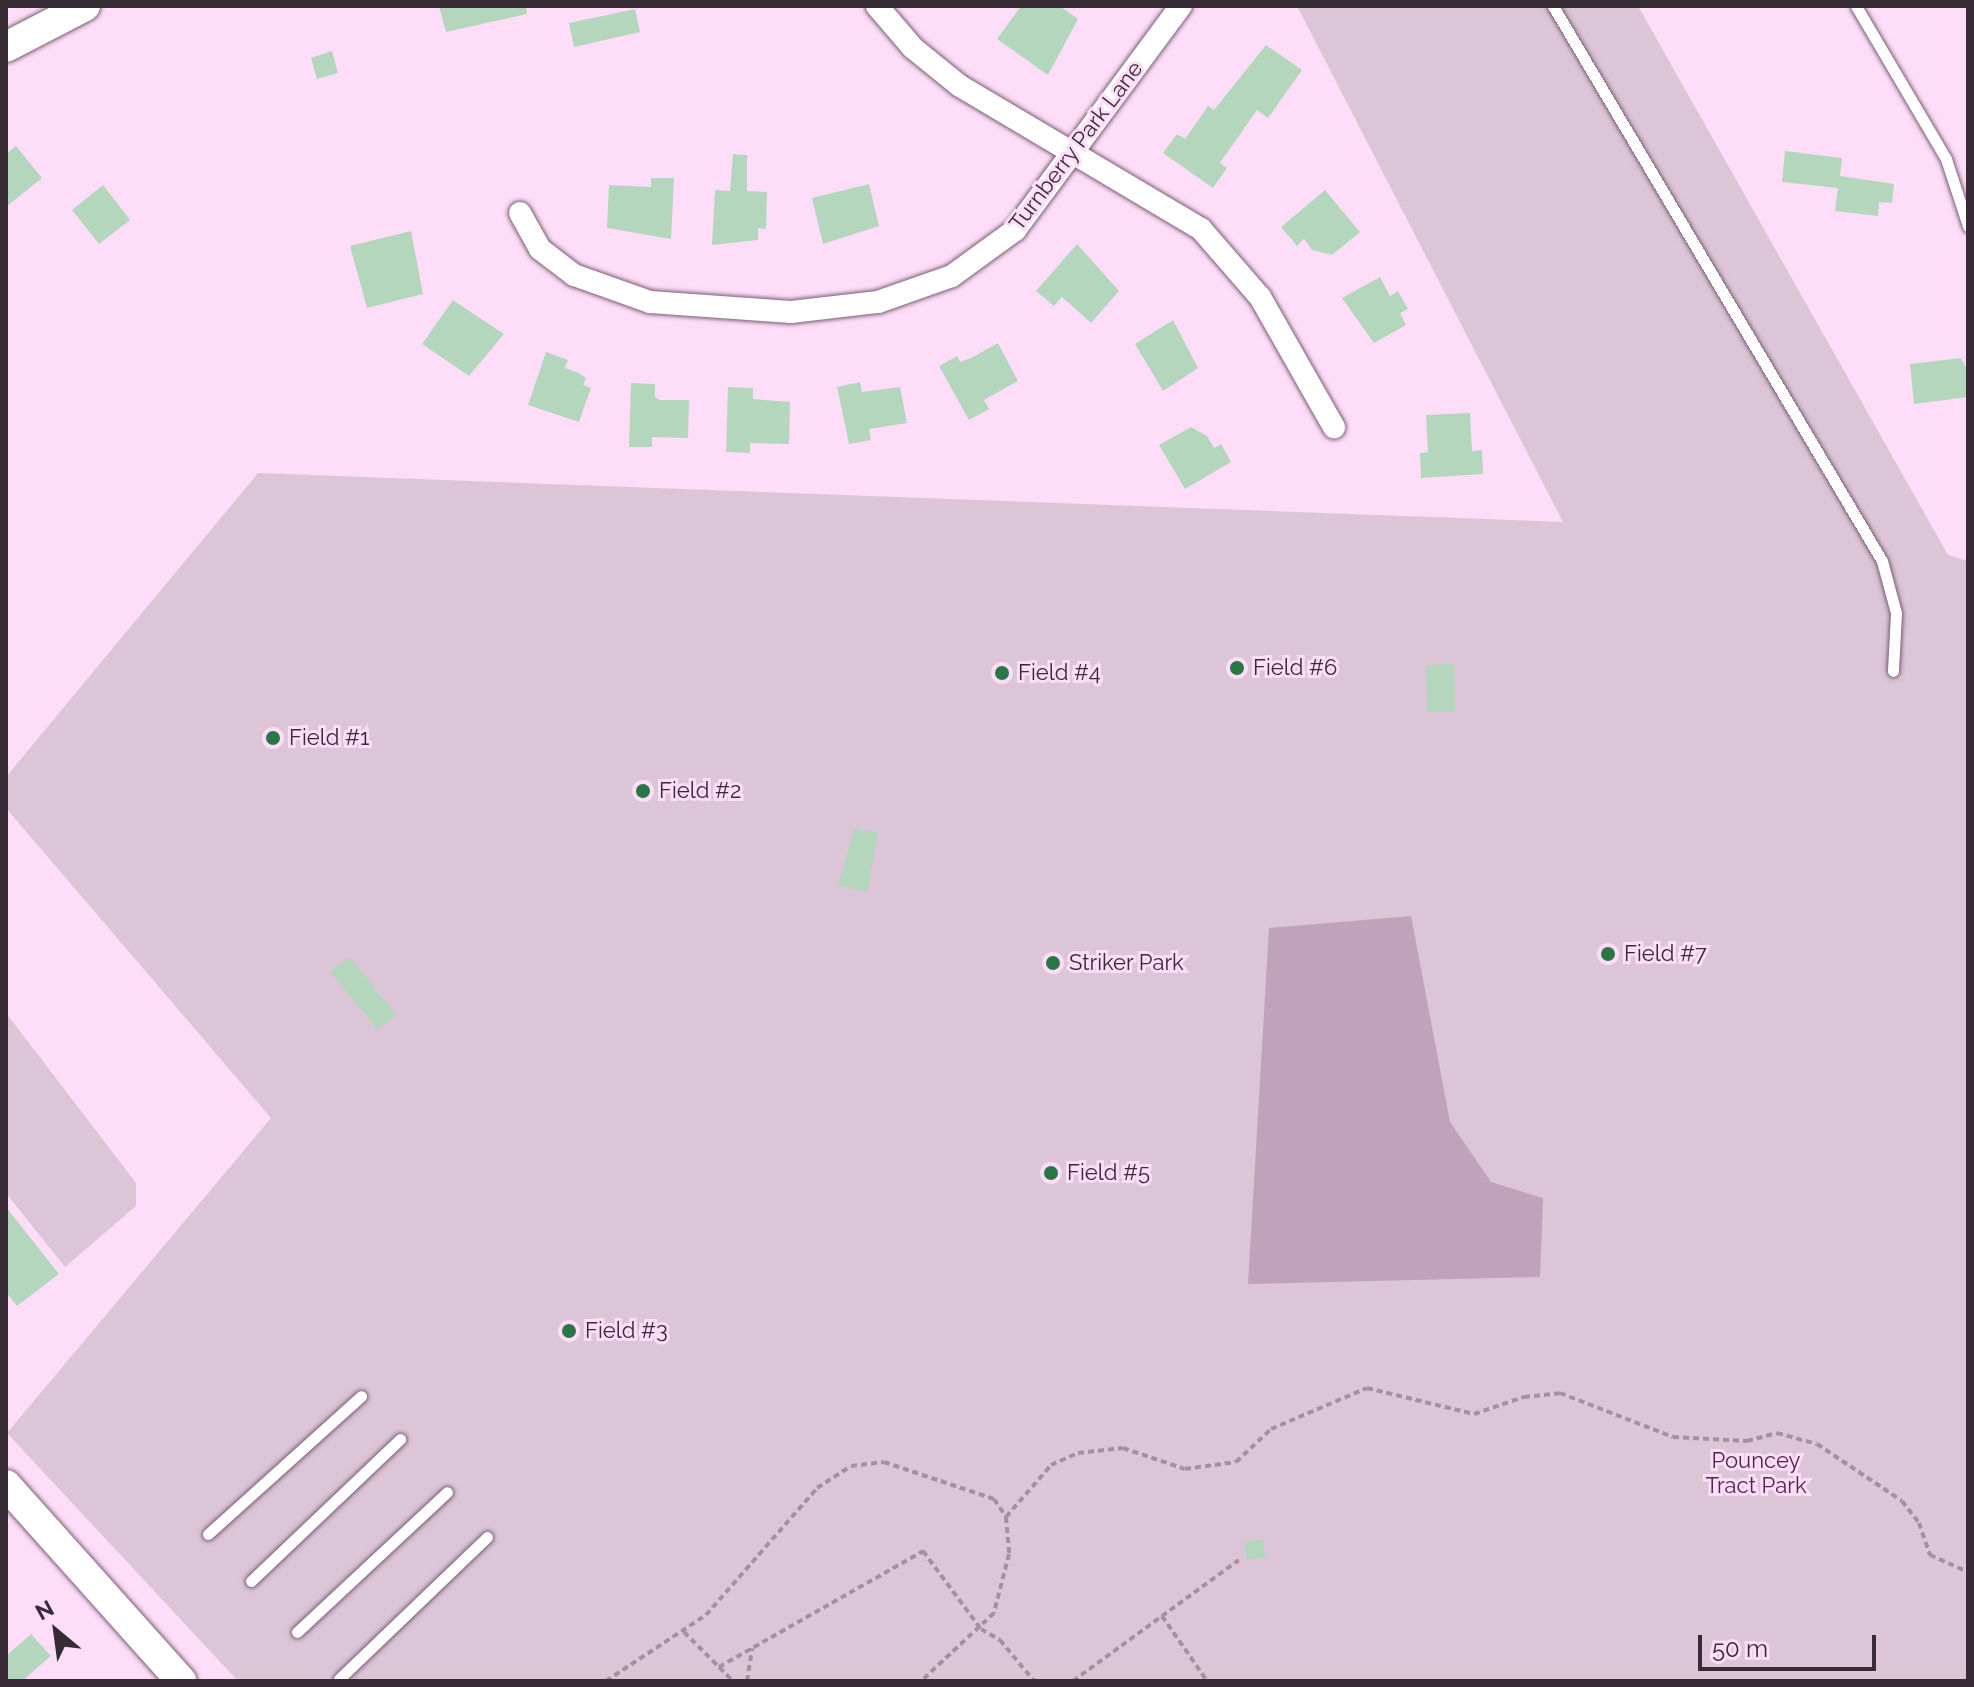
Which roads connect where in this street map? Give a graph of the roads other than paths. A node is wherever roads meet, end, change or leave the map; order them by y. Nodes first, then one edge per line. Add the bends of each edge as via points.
1 (85, 6) edge
2 (877, 6) edge
3 (1181, 6) edge
4 (1553, 6) edge
5 (1856, 6) edge
6 (6, 47) edge
7 (1076, 152) junction
8 (520, 213) dead end
9 (1968, 226) edge
10 (1334, 427) dead end
11 (1893, 671) dead end
12 (361, 1396) dead end
13 (400, 1439) dead end
14 (6, 1485) edge
15 (447, 1492) dead end
16 (208, 1534) dead end
17 (487, 1537) dead end
18 (251, 1581) dead end
19 (297, 1632) dead end
20 (339, 1679) dead end
21 (181, 1681) edge

1 - 6 main road
2 - 7 street via 913,48 960,86
3 - 7 street, Turnberry Park Lane
4 - 11 lane via 1882,561 1896,613
5 - 9 lane via 1946,159
7 - 8 street, Turnberry Park Lane via 1015,230 952,276 878,302 791,312 650,302 574,275 540,249
7 - 10 street via 1201,229 1260,297
12 - 16 lane
13 - 18 lane
14 - 21 main road
15 - 19 lane
17 - 20 lane

